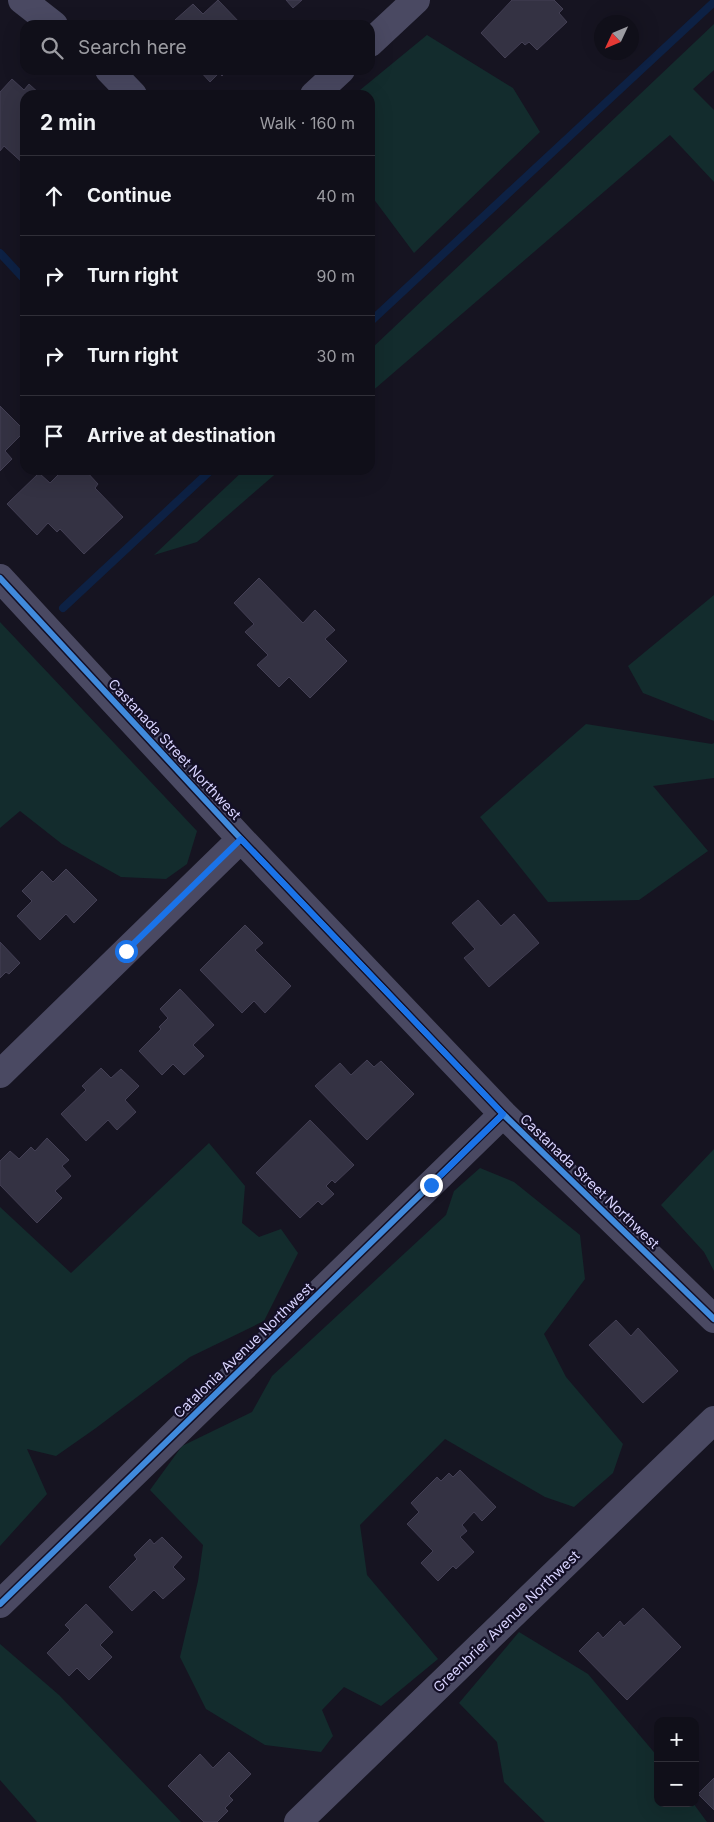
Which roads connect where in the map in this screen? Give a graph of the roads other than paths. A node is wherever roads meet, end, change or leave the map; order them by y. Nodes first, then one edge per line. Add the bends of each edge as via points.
1 (22, 0) edge
2 (416, 0) edge
3 (48, 20) edge
4 (375, 38) edge
5 (114, 75) edge
6 (335, 75) edge
7 (128, 90) edge
8 (319, 90) edge
9 (0, 578) edge
10 (241, 839) junction
11 (0, 1074) edge
12 (503, 1114) junction
13 (714, 1319) edge
14 (714, 1420) edge
15 (0, 1604) edge
16 (298, 1822) edge

1 - 3 street
2 - 4 street
5 - 7 street
6 - 8 street
9 - 10 street, Castanada Street Northwest
10 - 11 street
10 - 12 street, Castanada Street Northwest
12 - 13 street, Castanada Street Northwest
12 - 15 street, Catalonia Avenue Northwest
14 - 16 street, Greenbrier Avenue Northwest

